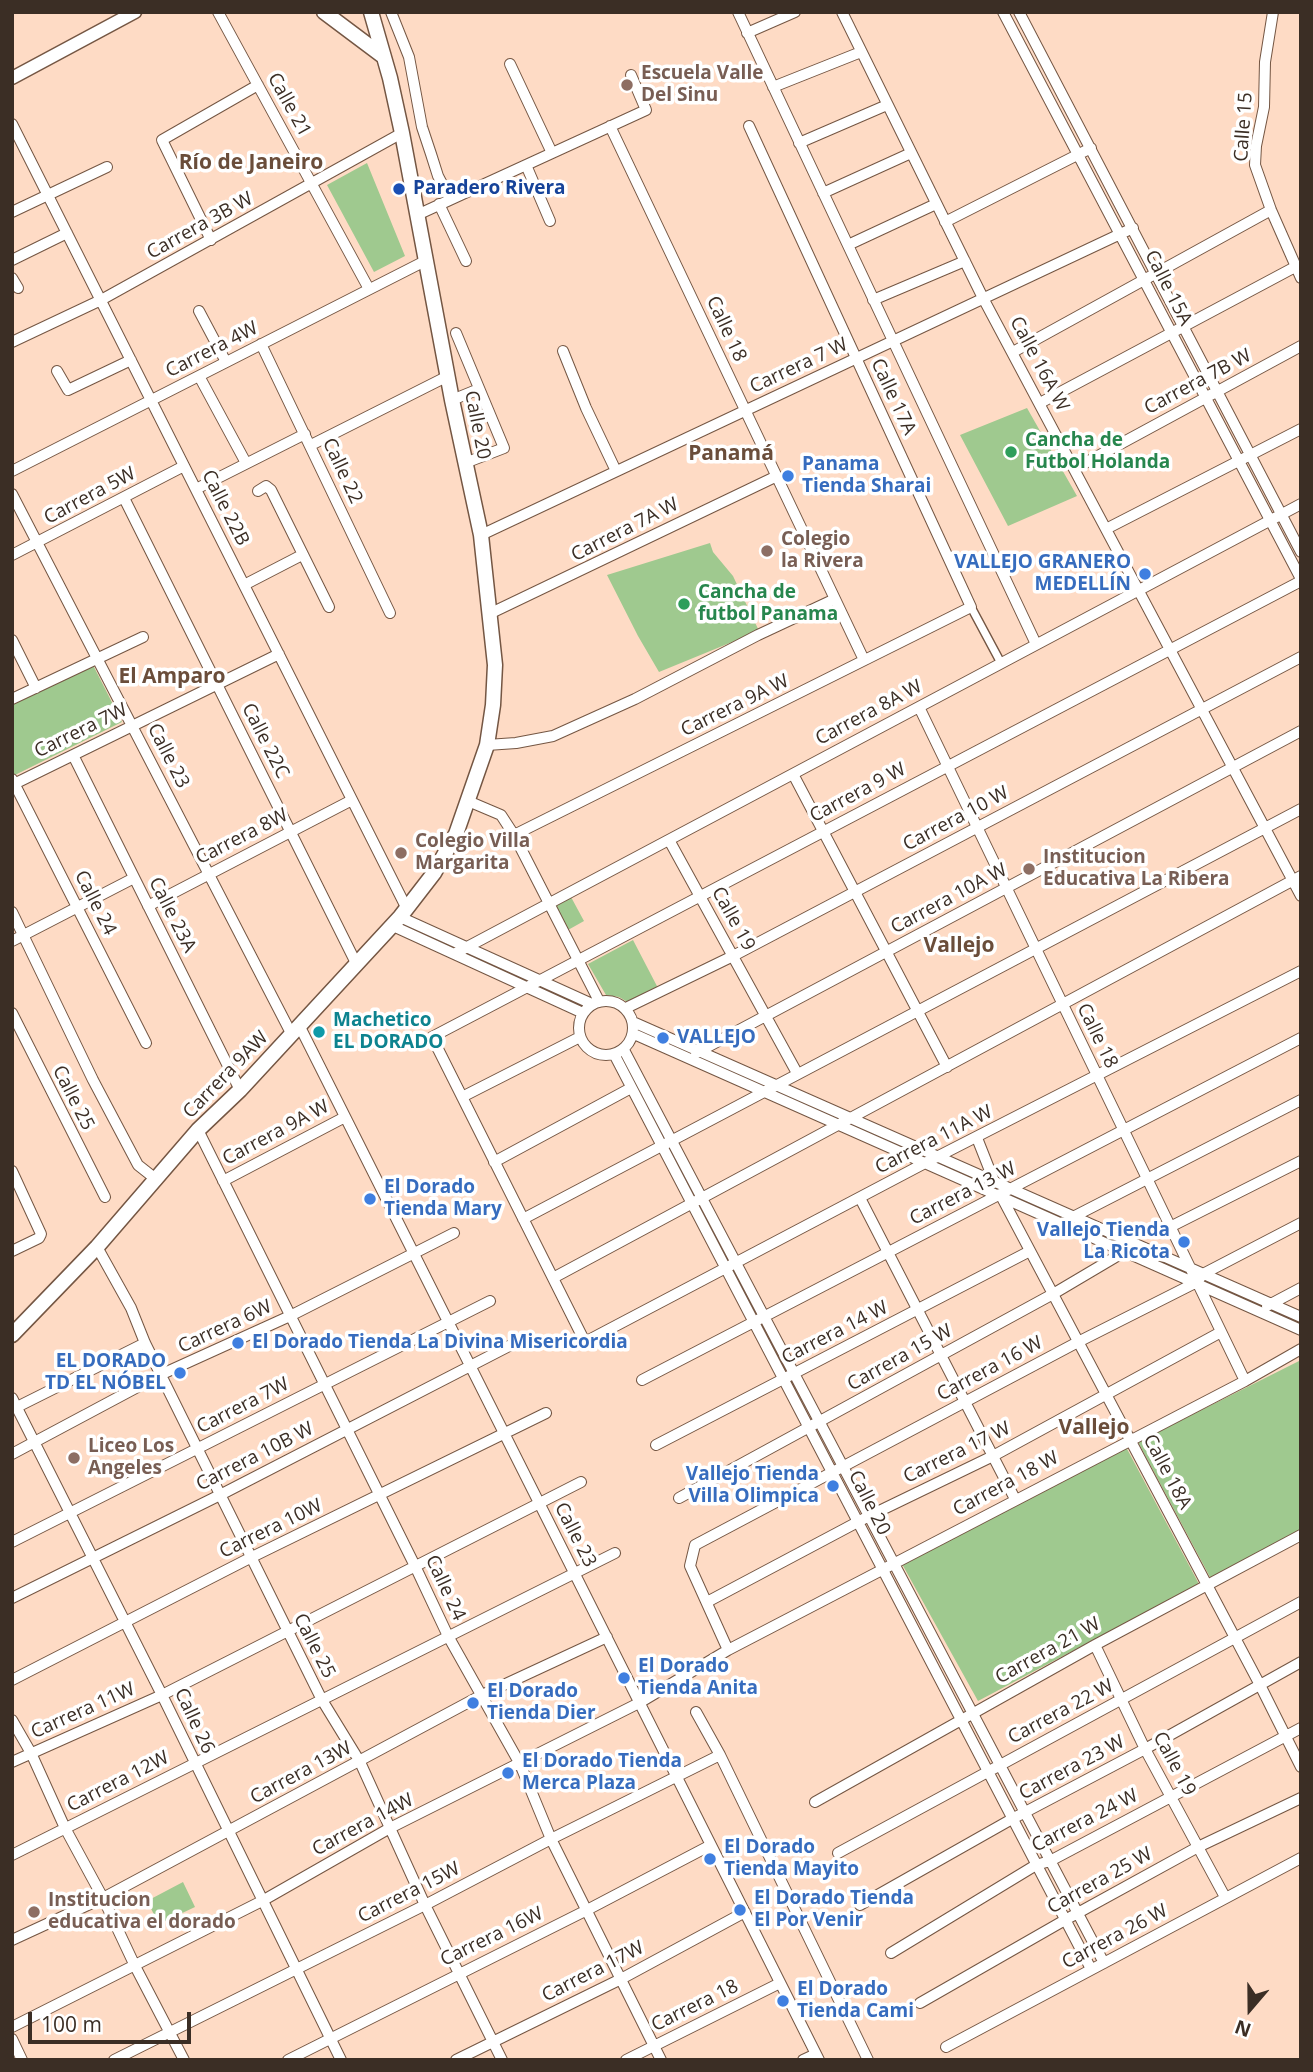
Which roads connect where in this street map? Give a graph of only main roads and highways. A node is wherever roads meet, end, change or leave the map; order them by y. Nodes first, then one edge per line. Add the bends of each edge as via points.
1 (324, 12) edge
2 (371, 12) edge
3 (384, 57) junction
4 (456, 834) joint
5 (12, 1335) edge

1 - 3 main road
2 - 3 main road, Calle 20
3 - 4 main road, Calle 20 via 481,535 495,665 487,745
4 - 5 main road, Carrera 9AW via 434,873 400,917

